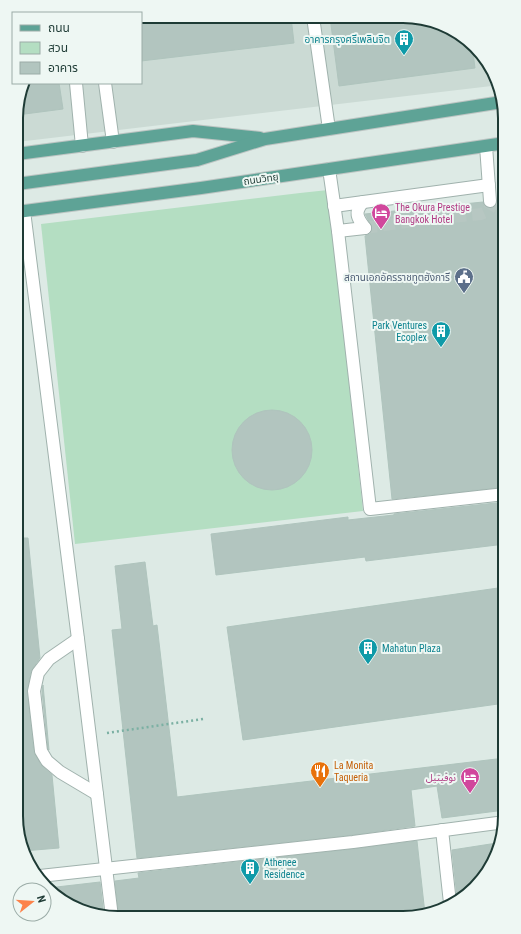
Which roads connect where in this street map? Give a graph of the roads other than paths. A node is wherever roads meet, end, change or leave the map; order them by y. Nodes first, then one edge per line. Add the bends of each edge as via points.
1 (314, 23) edge
2 (76, 84) edge
3 (105, 84) edge
4 (111, 84) edge
5 (497, 103) edge
6 (329, 129) junction
7 (265, 139) junction
8 (116, 141) junction
9 (498, 144) edge
10 (82, 146) junction
11 (486, 146) junction
12 (23, 153) edge
13 (329, 169) junction
14 (23, 183) edge
15 (489, 185) junction
16 (490, 201) tunnel mouth
17 (363, 202) junction
18 (334, 206) junction
19 (23, 211) edge
20 (23, 226) edge
21 (338, 231) junction
22 (498, 495) edge
23 (78, 639) junction
24 (97, 794) junction
25 (498, 823) edge
26 (442, 830) junction
27 (106, 869) junction
28 (44, 876) edge
29 (450, 899) edge
30 (111, 910) edge

1 - 6 lane
2 - 10 lane
3 - 8 lane
4 - 8 lane
5 - 6 main road
6 - 7 main road
7 - 8 main road via 193,131
7 - 14 main road via 197,160
8 - 10 main road
9 - 11 main road, ถนนวิทยุ
10 - 12 main road
11 - 13 main road, ถนนวิทยุ
11 - 15 lane
13 - 18 lane
13 - 19 main road, ถนนวิทยุ
15 - 16 lane
15 - 17 lane
17 - 18 lane
17 - 21 lane via 357,213 364,228
18 - 21 lane
20 - 23 lane
21 - 22 lane via 370,509
23 - 24 lane
23 - 24 lane via 49,659 38,673 34,691 41,751 46,761 60,772
24 - 27 lane
25 - 26 lane
26 - 27 lane
26 - 29 lane
27 - 28 lane
27 - 30 lane

